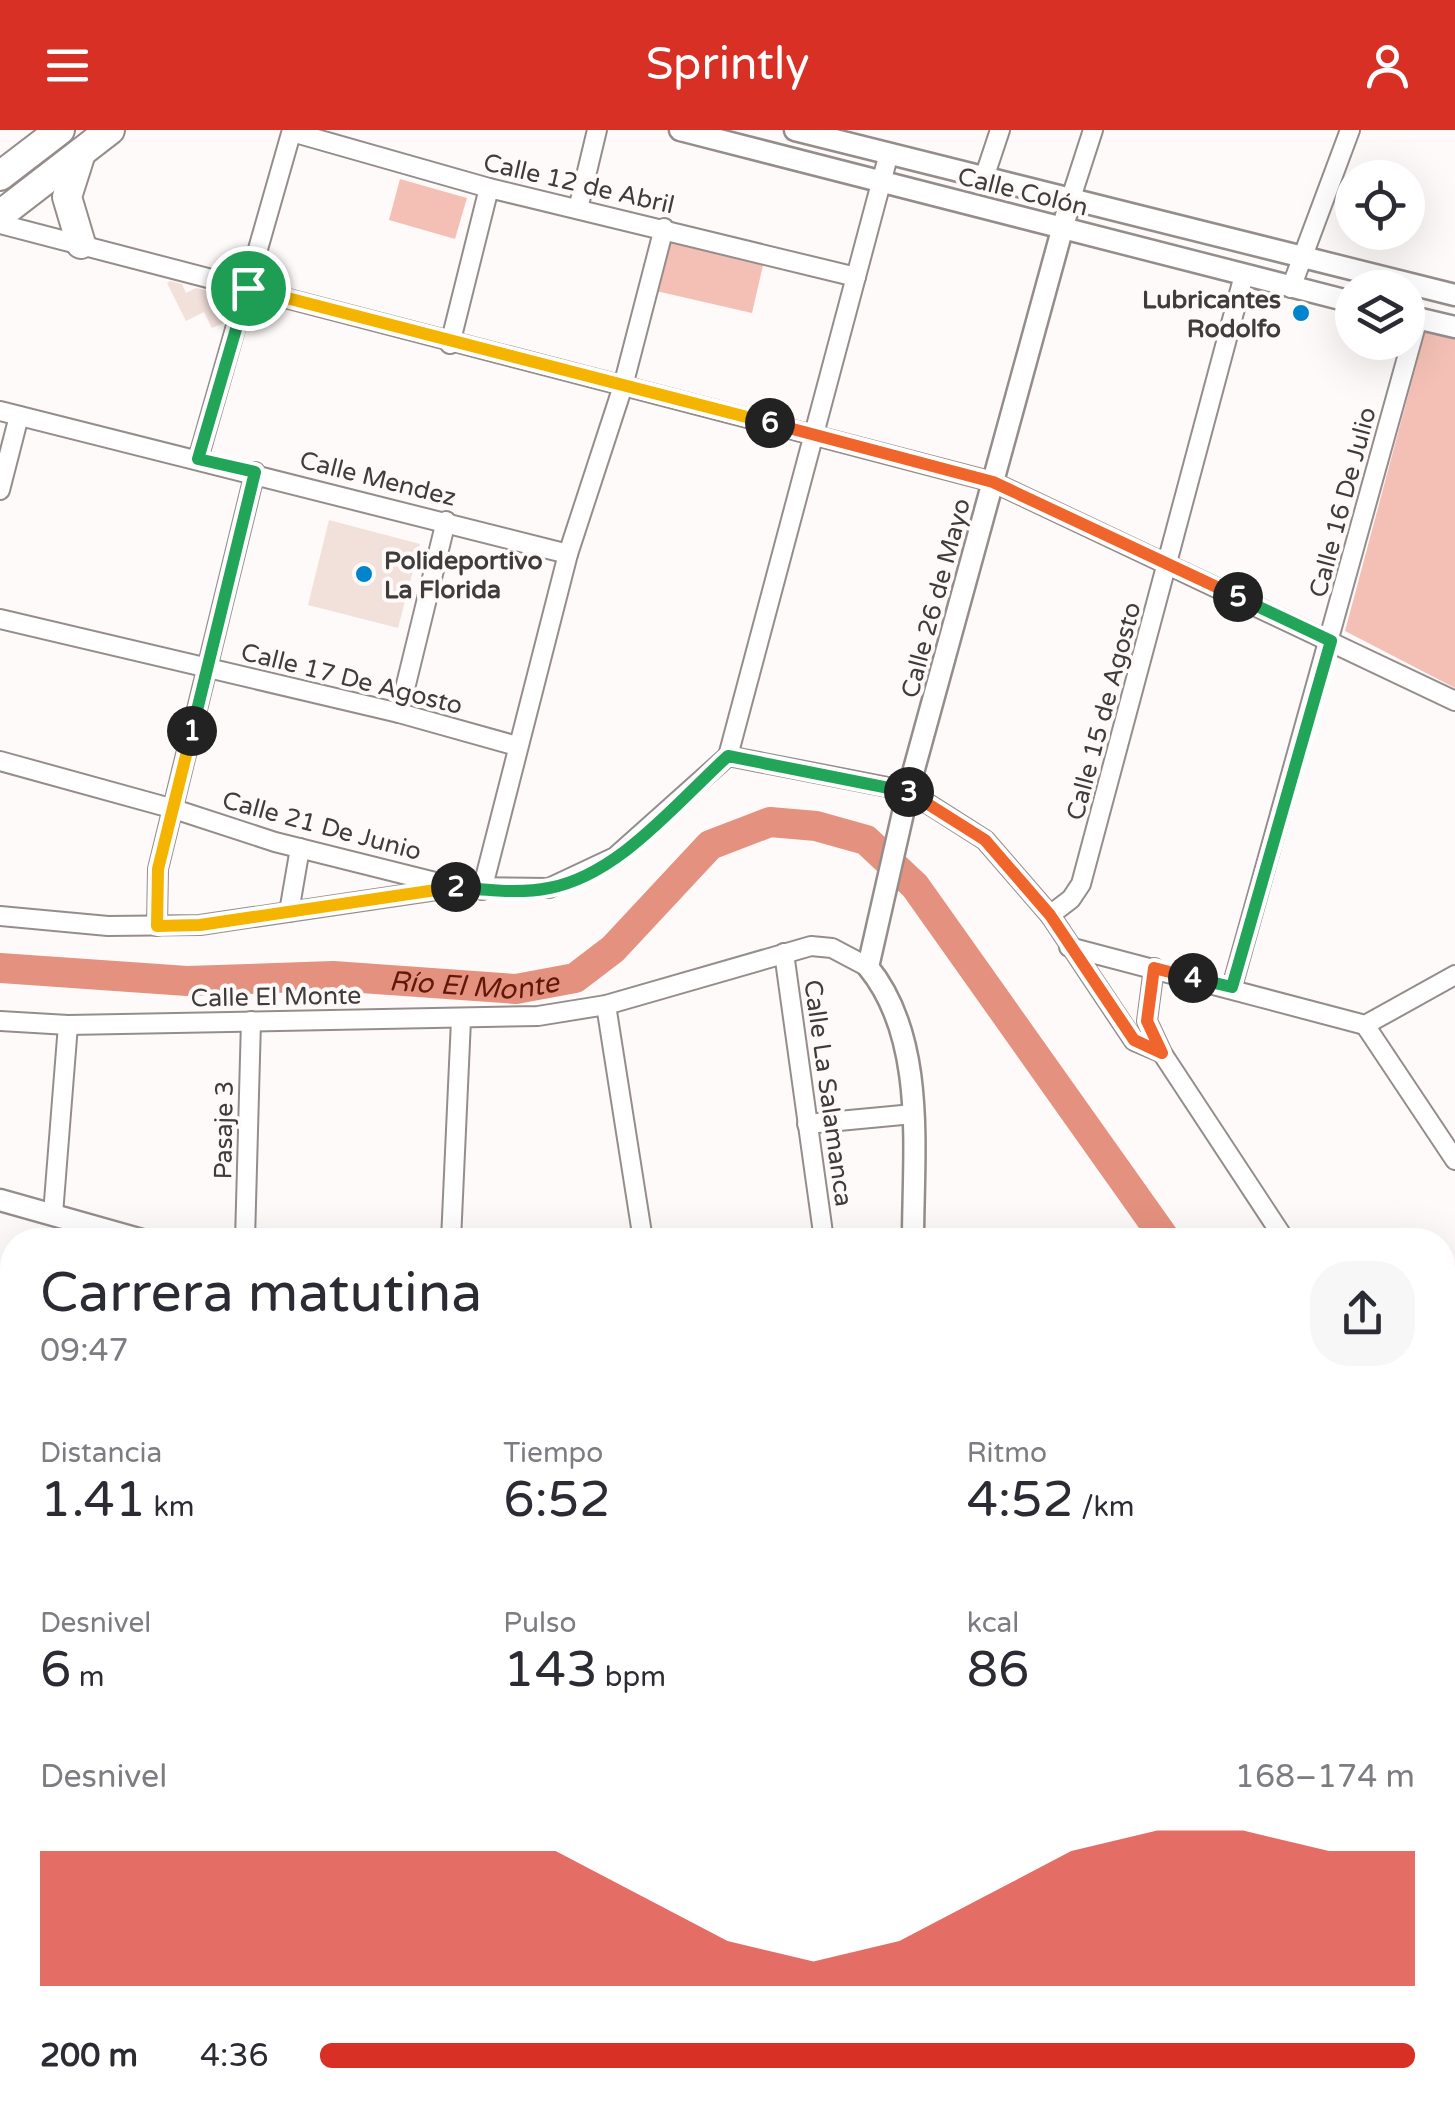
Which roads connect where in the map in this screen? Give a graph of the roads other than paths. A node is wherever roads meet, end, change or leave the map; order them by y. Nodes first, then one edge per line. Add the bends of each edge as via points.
1 (60, 130) edge
2 (110, 130) edge
3 (597, 130) edge
4 (680, 130) edge
5 (796, 130) edge
6 (1000, 130) edge
7 (1093, 130) edge
8 (1350, 130) edge
9 (292, 131) edge
10 (819, 133) edge
11 (81, 153) junction
12 (890, 153) junction
13 (0, 176) edge
14 (984, 178) junction
15 (882, 180) junction
16 (489, 188) junction
17 (1070, 201) junction
18 (578, 208) junction
19 (0, 215) edge
20 (0, 224) edge
21 (1063, 226) junction
22 (664, 228) junction
23 (81, 244) junction
24 (1301, 256) junction
25 (1244, 275) junction
26 (856, 278) junction
27 (248, 288) junction
28 (1291, 288) junction
29 (1455, 296) edge
30 (1335, 298) edge
31 (1425, 320) edge
32 (1455, 327) edge
33 (450, 344) junction
34 (1402, 360) edge
35 (622, 386) junction
36 (0, 411) edge
37 (19, 416) junction
38 (815, 434) junction
39 (198, 459) junction
40 (255, 472) junction
41 (993, 482) junction
42 (0, 490) edge
43 (446, 521) junction
44 (568, 554) junction
45 (1169, 564) junction
46 (0, 618) edge
47 (1331, 641) junction
48 (206, 668) junction
49 (1455, 701) edge
50 (399, 713) junction
51 (517, 746) junction
52 (728, 756) junction
53 (0, 762) edge
54 (908, 792) junction
55 (174, 809) junction
56 (300, 848) junction
57 (458, 887) junction
58 (482, 890) junction
59 (290, 912) junction
60 (1050, 915) junction
61 (0, 916) edge
62 (157, 926) junction
63 (1069, 946) junction
64 (784, 953) junction
65 (868, 966) junction
66 (1154, 968) junction
67 (1455, 975) edge
68 (1232, 987) junction
69 (606, 1005) junction
70 (251, 1020) junction
71 (461, 1020) junction
72 (0, 1021) edge
73 (68, 1025) junction
74 (1366, 1025) junction
75 (1162, 1053) junction
76 (913, 1114) junction
77 (807, 1124) junction
78 (1455, 1160) edge
79 (0, 1200) edge
80 (52, 1214) junction
81 (100, 1228) edge
82 (245, 1228) edge
83 (452, 1228) edge
84 (644, 1228) edge
85 (822, 1228) edge
86 (913, 1228) edge
87 (1277, 1228) edge

1 - 13 highway
2 - 11 highway
3 - 18 street
4 - 15 street, Calle Colón
5 - 10 street, Calle Colón
6 - 14 street
7 - 17 street, Calle 26 de Mayo
8 - 24 street
9 - 16 street, Calle 12 de Abril
9 - 27 street
10 - 12 street, Calle Colón
11 - 19 highway
11 - 23 highway via 67,197
12 - 14 street, Calle Colón
12 - 15 street
14 - 17 street, Calle Colón
15 - 21 street, Calle Colón
15 - 26 street
16 - 18 street, Calle 12 de Abril
16 - 33 street
17 - 21 street, Calle 26 de Mayo
17 - 24 street, Calle Colón
18 - 22 street, Calle 12 de Abril
20 - 23 street
21 - 25 street, Calle Colón
21 - 41 street, Calle 26 de Mayo
22 - 26 street, Calle 12 de Abril
22 - 35 street
23 - 27 street
24 - 28 street
24 - 29 street, Calle Colón
25 - 28 street, Calle Colón
25 - 45 street, Calle 15 de Agosto
26 - 38 street
27 - 33 street
27 - 39 street
28 - 30 street, Calle Colón
31 - 32 street
33 - 35 street
34 - 47 street, Calle 16 De Julio
35 - 38 street
35 - 44 street
36 - 37 street, Calle Mendez
37 - 39 street, Calle Mendez
37 - 42 street
38 - 41 street
38 - 52 street
39 - 40 street, Calle Mendez
40 - 43 street, Calle Mendez
40 - 48 street
41 - 45 street
41 - 54 street, Calle 26 de Mayo
43 - 44 street, Calle Mendez
43 - 50 street
44 - 51 street
45 - 47 street
45 - 60 street, Calle 15 de Agosto via 1080,884
46 - 48 street, Calle 17 De Agosto
47 - 49 street
47 - 68 street, Calle 16 De Julio
48 - 50 street, Calle 17 De Agosto
48 - 55 street
50 - 51 street, Calle 17 De Agosto
51 - 58 street
52 - 54 street
52 - 58 street via 616,857 584,876 549,888
53 - 55 street, Calle 21 De Junio
54 - 60 street via 985,840
54 - 65 street, Calle 26 de Mayo
55 - 56 street, Calle 21 De Junio
55 - 62 street via 158,869
56 - 57 street, Calle 21 De Junio
56 - 59 street
57 - 58 street
57 - 59 street
59 - 62 street
60 - 63 street
61 - 62 street
63 - 66 street
63 - 75 street via 1134,1040
64 - 65 street, Calle El Monte via 832,948
64 - 69 street, Calle El Monte
64 - 77 street, Calle La Salamanca
65 - 76 street via 887,990 898,1022
66 - 68 street
66 - 75 street via 1147,1021
67 - 74 street
68 - 74 street
69 - 71 street, Calle El Monte
69 - 84 street
70 - 71 street, Calle El Monte
70 - 73 street, Calle El Monte
70 - 82 street, Pasaje 3
71 - 83 street
72 - 73 street, Calle El Monte
73 - 80 street
74 - 78 street
75 - 87 street
76 - 77 street
76 - 86 street
77 - 85 street, Calle La Salamanca
79 - 80 street
80 - 81 street

